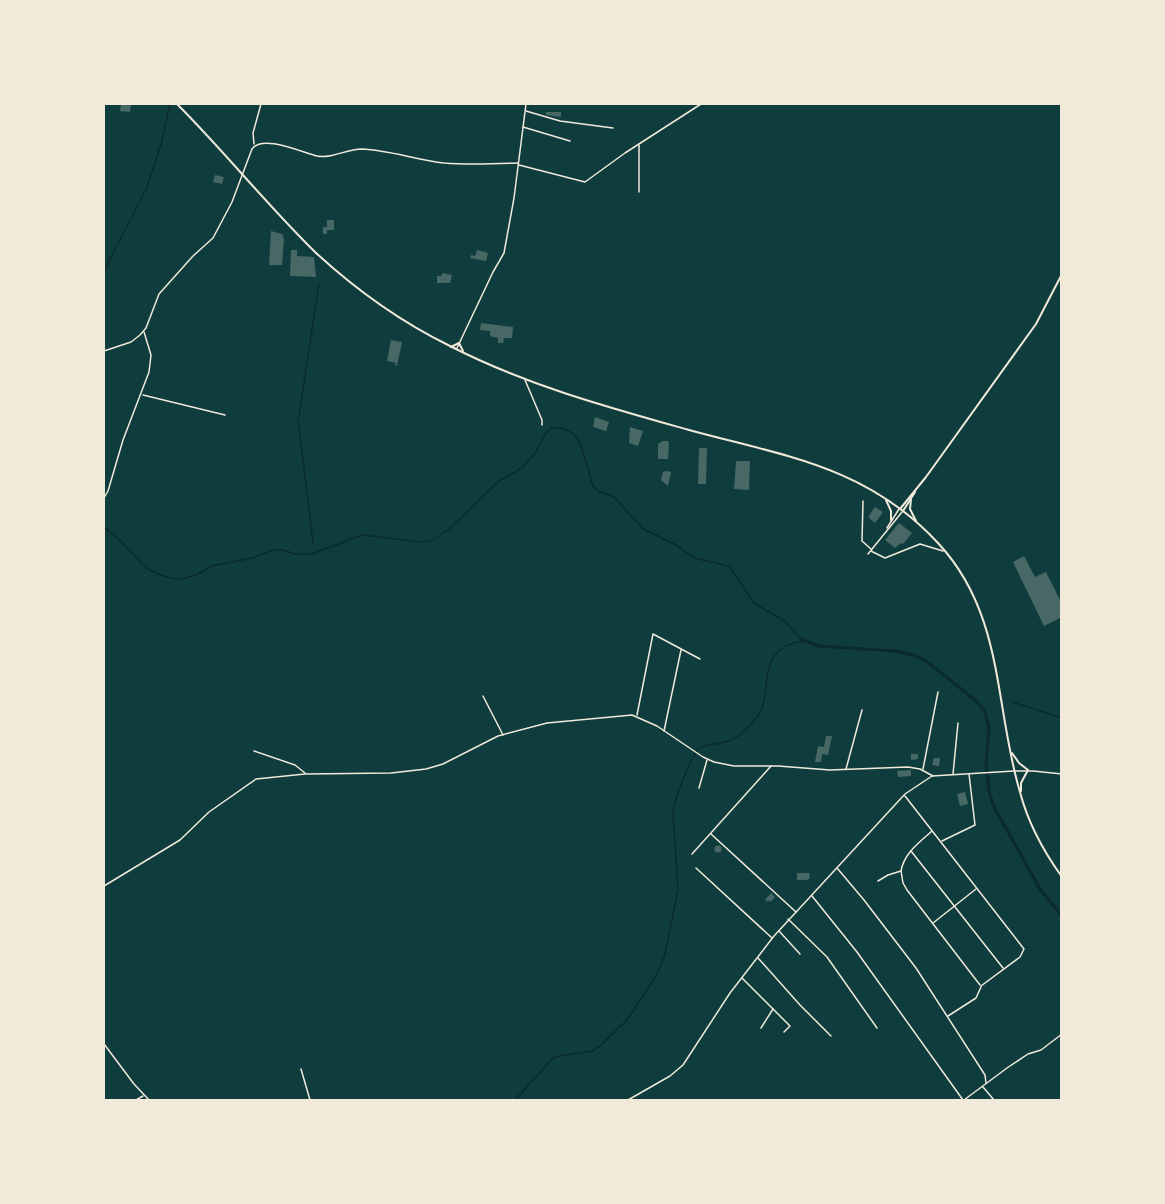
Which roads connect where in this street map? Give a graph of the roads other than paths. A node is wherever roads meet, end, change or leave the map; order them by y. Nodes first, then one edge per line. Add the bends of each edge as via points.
1 (177, 104) edge
2 (261, 104) edge
3 (526, 104) edge
4 (700, 104) edge
5 (525, 111) junction
6 (523, 127) junction
7 (613, 128) dead end
8 (570, 141) dead end
9 (639, 143) junction
10 (255, 144) junction
11 (518, 164) junction
12 (243, 175) junction
13 (639, 192) dead end
14 (1062, 274) edge
15 (144, 331) junction
16 (459, 343) junction
17 (451, 347) junction
18 (456, 350) junction
19 (104, 351) edge
20 (464, 353) junction
21 (525, 379) junction
22 (142, 395) junction
23 (225, 415) dead end
24 (542, 425) dead end
25 (915, 492) junction
26 (885, 497) junction
27 (104, 498) edge
28 (912, 499) junction
29 (863, 501) dead end
30 (902, 510) junction
31 (891, 520) junction
32 (920, 526) junction
33 (887, 529) junction
34 (871, 550) junction
35 (946, 552) junction
36 (868, 554) dead end
37 (681, 650) junction
38 (700, 659) dead end
39 (938, 692) dead end
40 (483, 696) dead end
41 (862, 710) dead end
42 (637, 716) junction
43 (958, 723) dead end
44 (664, 732) junction
45 (503, 735) junction
46 (254, 751) dead end
47 (1011, 752) junction
48 (707, 759) junction
49 (771, 766) junction
50 (846, 769) junction
51 (923, 770) junction
52 (1028, 770) junction
53 (1014, 771) junction
54 (969, 773) junction
55 (306, 774) junction
56 (953, 774) junction
57 (1062, 774) edge
58 (933, 776) junction
59 (699, 788) dead end
60 (1020, 794) junction
61 (904, 795) junction
62 (933, 831) junction
63 (710, 833) junction
64 (941, 841) junction
65 (911, 851) junction
66 (692, 854) dead end
67 (696, 868) dead end
68 (837, 868) junction
69 (901, 871) junction
70 (1062, 877) edge
71 (878, 881) dead end
72 (104, 886) edge
73 (977, 888) junction
74 (811, 895) junction
75 (955, 905) junction
76 (796, 912) junction
77 (788, 919) junction
78 (932, 923) junction
79 (778, 930) junction
80 (772, 938) junction
81 (800, 954) dead end
82 (757, 957) junction
83 (1004, 969) junction
84 (742, 977) junction
85 (981, 986) junction
86 (773, 1009) junction
87 (948, 1016) junction
88 (877, 1028) dead end
89 (761, 1029) dead end
90 (784, 1032) dead end
91 (1062, 1034) edge
92 (831, 1036) dead end
93 (104, 1044) edge
94 (107, 1049) junction
95 (104, 1052) edge
96 (301, 1069) dead end
97 (986, 1083) junction
98 (983, 1086) junction
99 (144, 1095) junction
100 (964, 1100) edge
101 (136, 1101) edge
102 (149, 1101) edge
103 (309, 1101) edge
104 (628, 1101) edge
105 (994, 1101) edge

1 - 12 main road
2 - 10 street via 253,130
3 - 5 street
4 - 9 street
5 - 6 street
5 - 7 street via 560,121
6 - 8 street
6 - 11 street
9 - 11 street via 585,182
9 - 13 street
10 - 11 street via 267,143 319,156 363,149 446,163
10 - 12 street
11 - 16 street via 504,253
12 - 15 street via 219,230 159,294
12 - 17 main road via 342,275 384,307
14 - 25 main road via 1036,324
15 - 19 street via 131,342
15 - 22 street via 151,363
16 - 17 main road
16 - 18 street
16 - 20 main road
17 - 18 main road
18 - 20 main road
20 - 21 main road
21 - 24 street
21 - 26 main road via 608,407 818,465
22 - 23 street
22 - 27 street
25 - 28 main road
25 - 30 main road
26 - 30 main road
26 - 31 main road
28 - 30 main road
28 - 32 main road via 911,512
29 - 34 street via 862,541
30 - 31 street
30 - 32 main road
30 - 33 street
31 - 33 street
32 - 35 main road
33 - 34 street
34 - 35 street via 885,558 920,544
34 - 36 street
35 - 47 main road via 971,591 989,634
37 - 38 street
37 - 42 street via 653,634
37 - 44 street
39 - 51 street
40 - 45 street
41 - 50 street
42 - 44 street
42 - 45 street via 548,723
43 - 56 street
44 - 48 street
45 - 55 street via 443,764 418,770
46 - 55 street via 298,766
47 - 52 main road via 1018,764
47 - 53 main road
48 - 49 street via 734,766
48 - 59 street
49 - 50 street
49 - 63 street
50 - 51 street
51 - 58 street
52 - 53 street
52 - 57 street
52 - 60 main road
53 - 54 street
53 - 60 main road
54 - 56 street
54 - 64 street via 975,825
55 - 72 street via 267,776 250,782 209,812 180,840
56 - 58 street
58 - 61 street
60 - 70 main road via 1038,838
61 - 62 street
61 - 68 street
62 - 64 street
62 - 65 street
63 - 66 street
63 - 76 street
64 - 73 street
65 - 69 street
65 - 75 street
67 - 80 street
68 - 74 street
68 - 87 street via 897,942
69 - 71 street
69 - 78 street via 907,890
73 - 75 street
73 - 83 street via 1024,949
74 - 76 street
74 - 100 street
75 - 78 street
75 - 83 street
76 - 77 street
77 - 79 street
77 - 88 street via 827,957
78 - 85 street
79 - 80 street
79 - 81 street
80 - 82 street
82 - 84 street
82 - 92 street
83 - 85 street
84 - 86 street
84 - 104 street via 681,1068
85 - 87 street via 976,998
86 - 89 street
86 - 90 street via 790,1026
87 - 97 street via 985,1075
91 - 97 street
93 - 94 street
94 - 95 street
94 - 99 street
96 - 103 street
97 - 98 street
98 - 100 street
98 - 105 street
99 - 101 street
99 - 102 street

